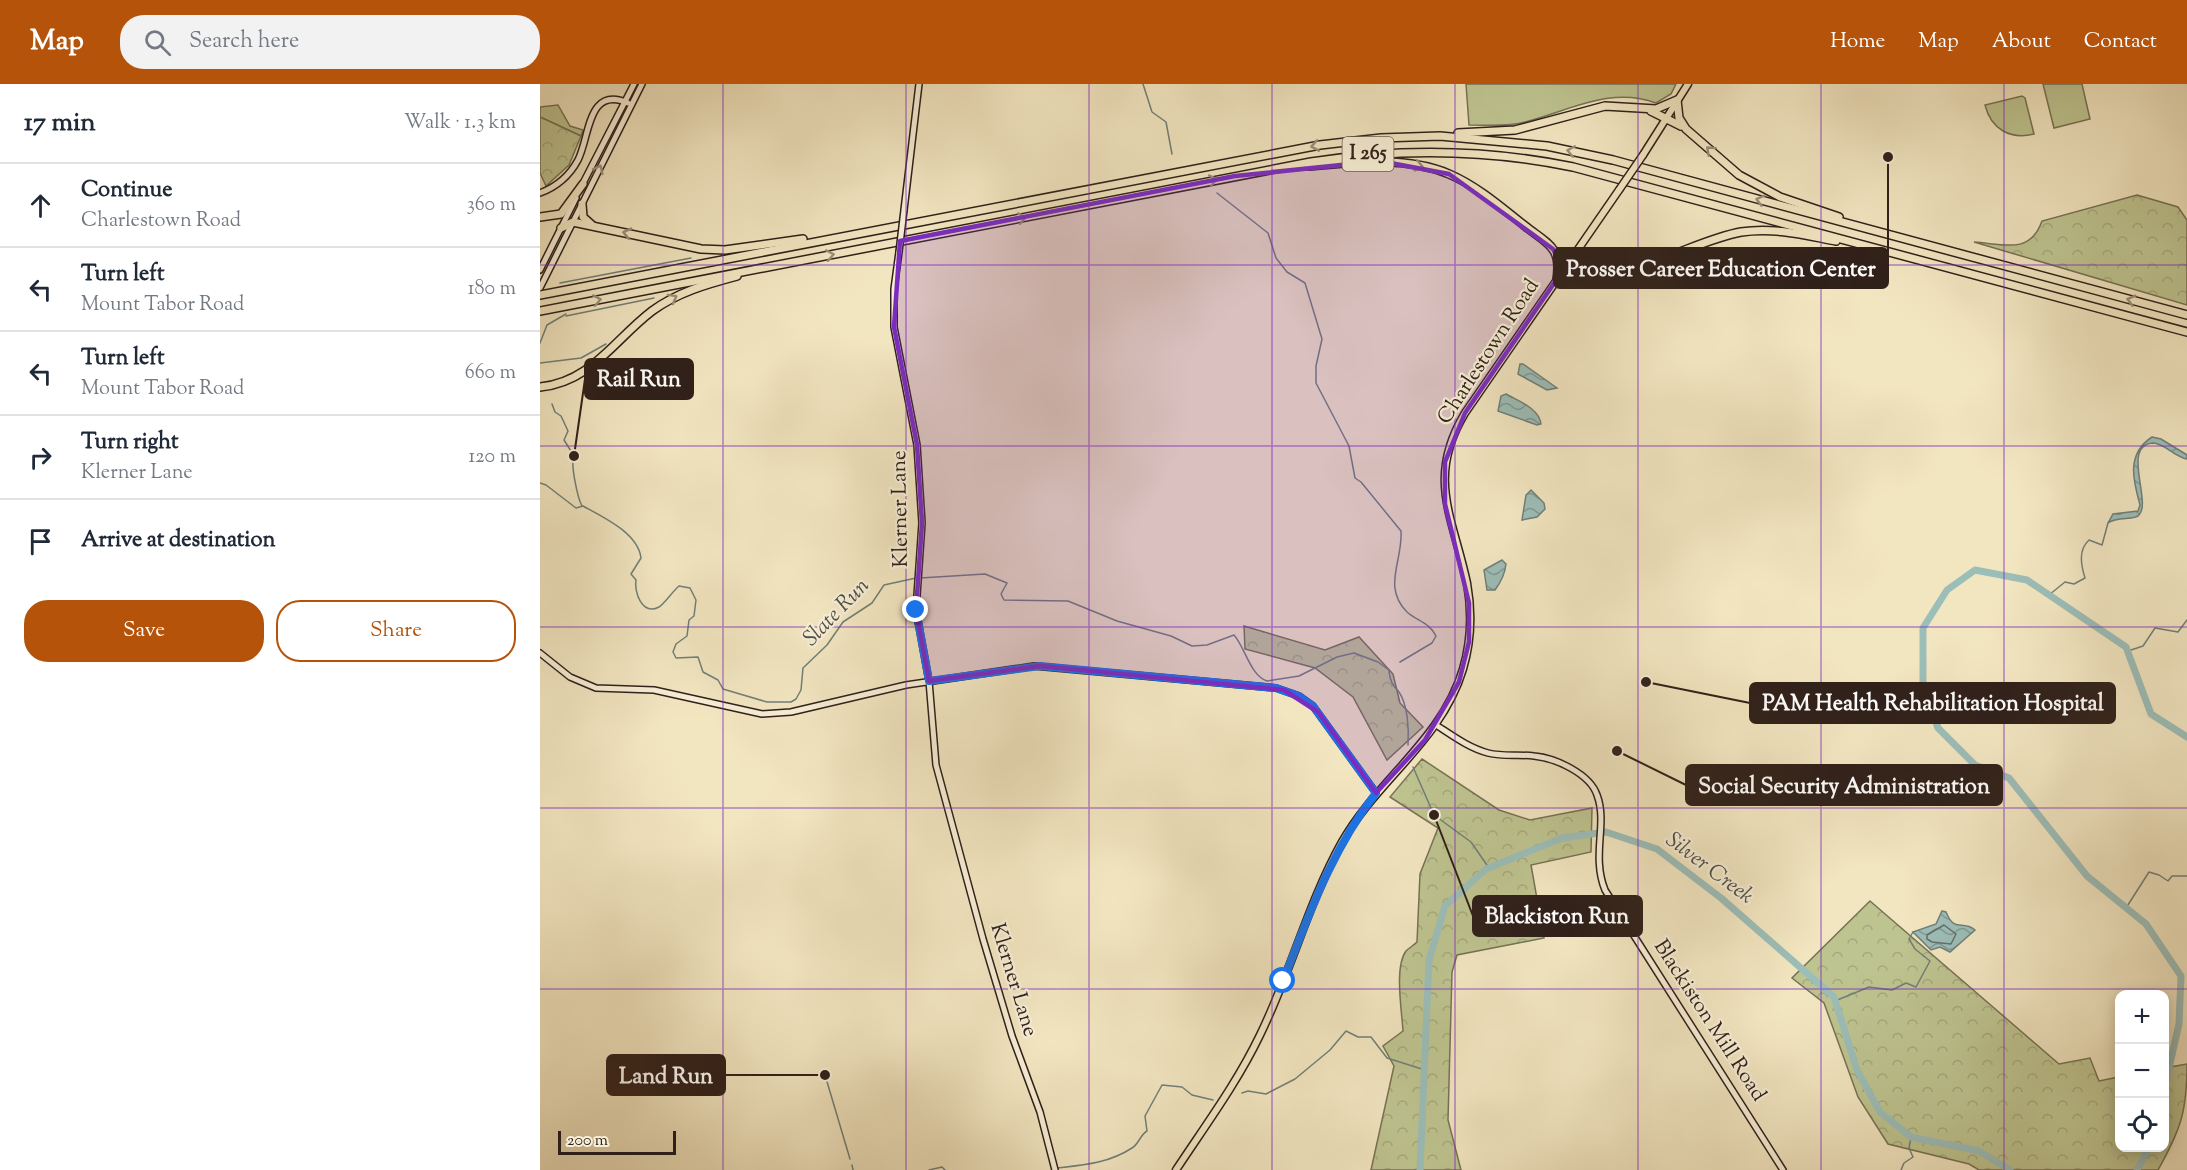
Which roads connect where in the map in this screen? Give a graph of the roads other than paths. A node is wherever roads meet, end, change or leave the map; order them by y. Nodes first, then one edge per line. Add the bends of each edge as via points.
1 (634, 84) edge
2 (642, 84) edge
3 (920, 84) edge
4 (1688, 84) edge
5 (1677, 100) junction
6 (625, 101) junction
7 (631, 105) junction
8 (1646, 109) junction
9 (1666, 118) junction
10 (1686, 129) junction
11 (1411, 136) junction
12 (1235, 176) junction
13 (583, 184) junction
14 (540, 193) edge
15 (582, 204) junction
16 (540, 217) edge
17 (553, 217) junction
18 (567, 224) junction
19 (592, 225) junction
20 (838, 237) junction
21 (1935, 248) junction
22 (1553, 249) junction
23 (1893, 252) junction
24 (1570, 259) junction
25 (798, 261) junction
26 (1588, 266) junction
27 (540, 270) edge
28 (1558, 277) junction
29 (540, 288) edge
30 (540, 295) edge
31 (540, 311) edge
32 (2187, 315) edge
33 (2187, 332) edge
34 (540, 387) edge
35 (540, 653) edge
36 (929, 681) junction
37 (1436, 725) junction
38 (1376, 793) junction
39 (1054, 1170) edge
40 (1176, 1170) edge
41 (1783, 1170) edge

1 - 6 street
2 - 7 street
3 - 36 street, Klerner Lane, bridge via 894,296 894,327 917,445 922,523 917,619
4 - 5 main road, Charlestown Road
5 - 8 highway
5 - 9 main road, Charlestown Road
5 - 10 highway via 1678,117
6 - 7 street
6 - 13 street
6 - 14 street via 610,100 598,106 592,113 574,167
15 -> 7 street
8 - 9 highway
8 - 11 highway via 1605,106 1503,132
9 - 10 highway
9 - 24 main road, Charlestown Road, bridge
21 -> 10 highway via 1769,192 1739,175
11 -> 20 highway, I 265 via 1320,145
21 -> 11 highway, I 265 via 1580,153 1499,140
12 -> 22 highway via 1380,161 1416,165 1449,174 1471,186
12 - 23 highway, I 265 via 1374,154 1497,155 1648,185
25 -> 12 highway, I 265
13 - 17 highway via 565,210
13 - 18 street
15 - 18 street
15 - 19 highway via 583,217
16 - 17 highway
17 - 18 highway
18 - 19 highway
18 - 27 street
18 - 29 street
20 -> 19 highway via 713,250 678,246
20 - 30 highway, I 265
32 -> 21 highway, I 265
22 - 24 highway
22 - 28 highway via 1560,262
23 - 26 highway via 1801,233 1765,230 1730,235 1632,268
23 - 33 highway, I 265
24 - 26 highway
24 - 28 main road, Charlestown Road
31 -> 25 highway, I 265
34 -> 25 highway via 586,372 645,317 680,295 700,286
26 - 28 highway
28 - 37 main road, Charlestown Road via 1465,413 1447,452 1443,494 1466,581 1470,629 1459,682
35 - 36 street via 565,674 588,686 654,690 762,714 791,712
36 - 38 street via 1040,666 1284,690 1299,696 1318,712
36 - 39 street, Klerner Lane via 936,765 946,806 1006,1018 1040,1112
37 - 38 main road, Charlestown Road
37 - 41 street, Blackiston Mill Road via 1486,753 1534,756 1560,763 1592,786 1599,800 1598,874 1611,901
38 - 40 main road, Charlestown Road via 1330,865 1246,1063

